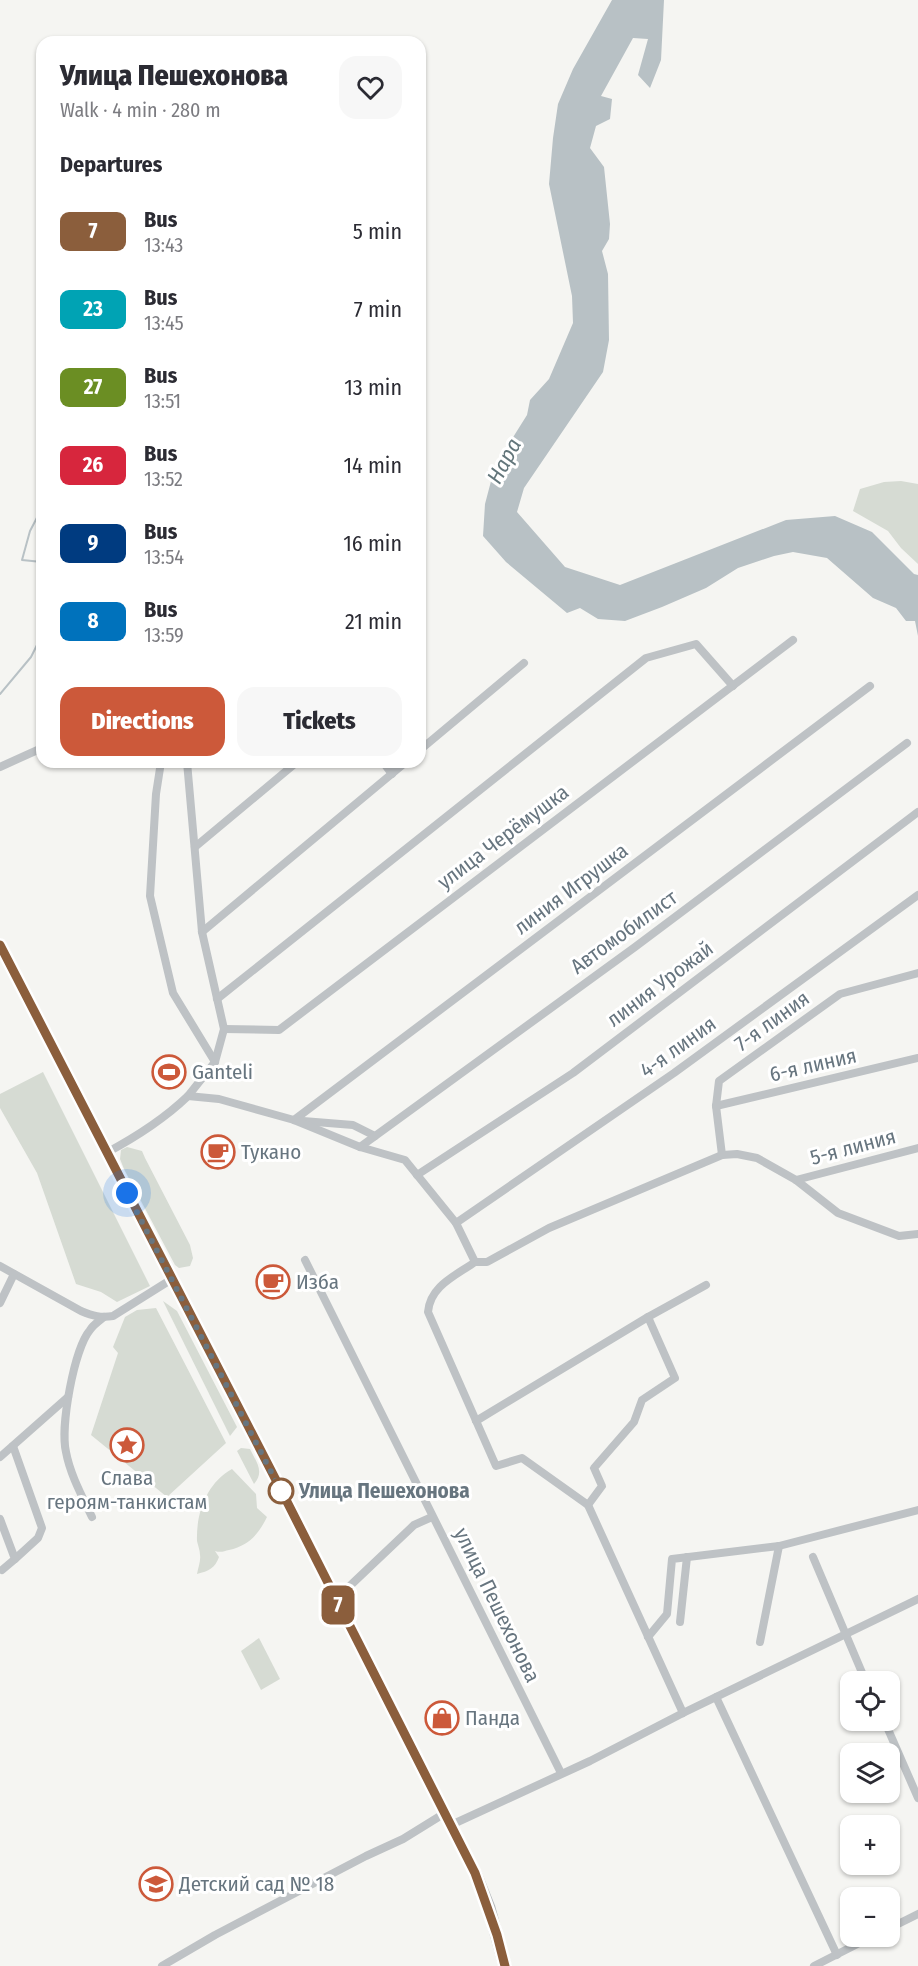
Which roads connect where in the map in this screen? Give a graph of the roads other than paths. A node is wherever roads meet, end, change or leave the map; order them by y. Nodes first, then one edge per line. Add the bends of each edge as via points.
1 (794, 640) dead end
2 (524, 663) dead end
3 (733, 686) junction
4 (870, 686) dead end
5 (907, 743) dead end
6 (426, 745) edge
7 (36, 751) edge
8 (0, 767) edge
9 (160, 768) edge
10 (188, 768) edge
11 (290, 768) edge
12 (388, 768) edge
13 (399, 768) edge
14 (392, 774) junction
15 (918, 812) edge
16 (195, 847) junction
17 (918, 895) edge
18 (202, 932) junction
19 (0, 945) edge
20 (918, 973) edge
21 (217, 999) junction
22 (224, 1029) junction
23 (918, 1058) edge
24 (215, 1062) junction
25 (188, 1096) junction
26 (716, 1106) junction
27 (294, 1120) junction
28 (375, 1136) junction
29 (360, 1147) junction
30 (918, 1148) edge
31 (106, 1153) junction
32 (722, 1155) junction
33 (417, 1175) junction
34 (796, 1180) junction
35 (456, 1224) junction
36 (918, 1234) edge
37 (305, 1260) dead end
38 (475, 1262) junction
39 (0, 1266) edge
40 (14, 1274) junction
41 (172, 1279) junction
42 (706, 1285) dead end
43 (0, 1303) edge
44 (104, 1317) junction
45 (648, 1317) junction
46 (68, 1397) junction
47 (476, 1421) junction
48 (13, 1446) junction
49 (0, 1457) edge
50 (588, 1505) junction
51 (918, 1510) edge
52 (432, 1516) junction
53 (92, 1517) dead end
54 (0, 1519) edge
55 (780, 1546) junction
56 (687, 1557) junction
57 (813, 1557) dead end
58 (15, 1559) junction
59 (2, 1570) dead end
60 (918, 1599) edge
61 (335, 1600) junction
62 (680, 1622) dead end
63 (845, 1634) junction
64 (648, 1637) junction
65 (760, 1642) dead end
66 (861, 1671) edge
67 (716, 1697) junction
68 (683, 1713) junction
69 (889, 1731) edge
70 (561, 1773) junction
71 (918, 1798) edge
72 (445, 1813) junction
73 (451, 1825) junction
74 (918, 1914) edge
75 (900, 1923) edge
76 (851, 1947) edge
77 (837, 1954) junction
78 (162, 1966) edge
79 (505, 1966) edge
80 (814, 1966) edge

1 - 3 street, улица Черёмушка
2 - 6 street
3 - 21 street via 696,644 646,658
3 - 22 street, улица Черёмушка via 279,1030
4 - 27 street, линия Игрушка
5 - 28 street, Автомобилист
7 - 8 street
9 - 24 street via 150,896 173,993
10 - 16 street
11 - 16 street
12 - 14 street
13 - 14 street
14 - 18 street
15 - 33 street, линия Урожай via 573,1073
16 - 18 street
17 - 35 street, 4-я линия via 674,1073
18 - 21 street
19 - 31 main road
20 - 26 street, 7-я линия via 840,994 719,1081
21 - 22 street
22 - 24 street
23 - 26 street, 6-я линия
24 - 25 street
25 - 27 street via 219,1099
25 - 31 street via 170,1114
26 - 32 street, 7-я линия
27 - 28 street via 353,1125
27 - 29 street
28 - 29 street, Автомобилист
29 - 33 street via 405,1160
30 - 34 street, 5-я линия
31 - 41 main road
32 - 34 street via 758,1158
32 - 38 street via 549,1228 487,1262
33 - 35 street
34 - 36 street via 838,1213 900,1236
35 - 38 street
37 - 52 street, улица Пешехонова
38 - 47 street via 439,1286 429,1300 428,1312
39 - 40 street
40 - 43 street
40 - 44 street via 81,1311
41 - 44 street via 113,1316
41 - 61 main road
42 - 45 street
44 - 46 street via 89,1330 83,1342
45 - 47 street
45 - 50 street via 675,1378 642,1400 634,1422 594,1468 602,1486
46 - 48 street
46 - 53 street via 64,1422 66,1453
47 - 50 street via 496,1466 522,1458
48 - 49 street
48 - 58 street via 42,1528 38,1538
50 - 64 street
51 - 55 street
52 - 61 street via 414,1525
52 - 70 street, улица Пешехонова
54 - 58 street
55 - 56 street
55 - 65 street
56 - 62 street
56 - 64 street via 672,1559 667,1614
57 - 63 street
58 - 59 street
60 - 63 street
61 - 72 main road
63 - 66 street
63 - 67 street
64 - 68 street
67 - 68 street
67 - 77 street
68 - 70 street
69 - 71 street
70 - 73 street
72 - 73 main road
72 - 78 street
73 - 79 main road via 489,1908
74 - 75 street
76 - 77 street
77 - 80 street

